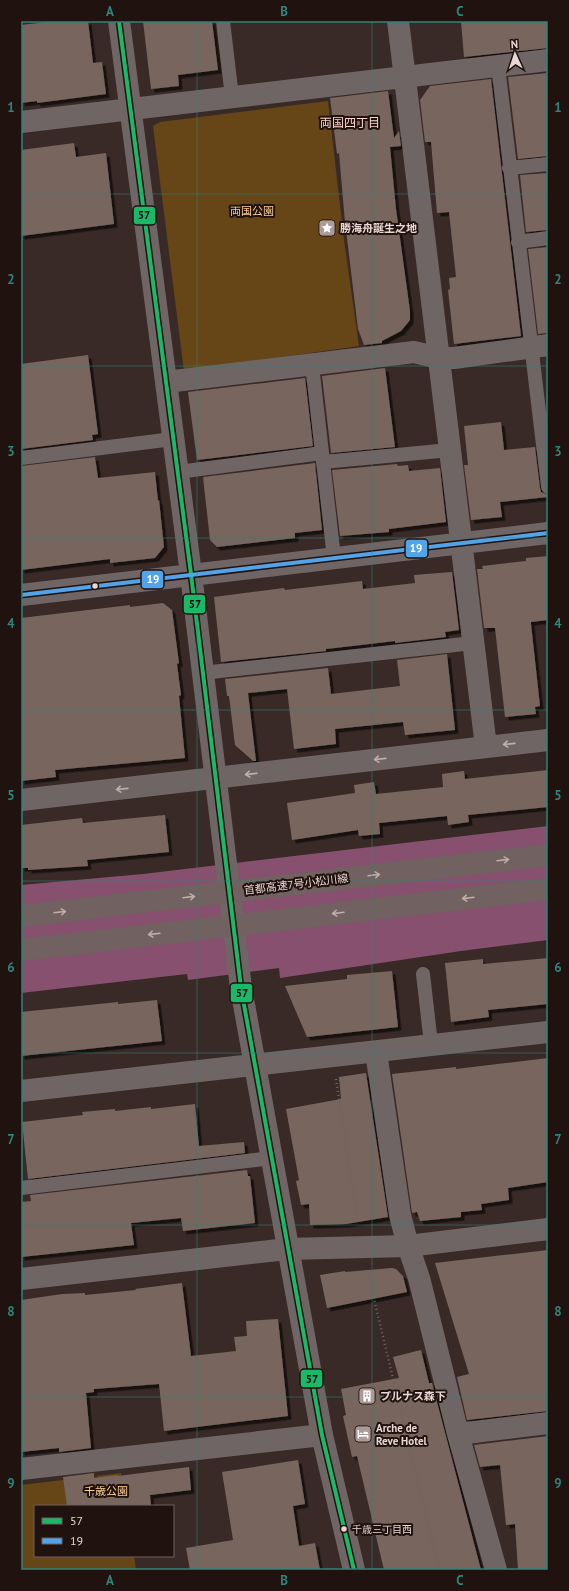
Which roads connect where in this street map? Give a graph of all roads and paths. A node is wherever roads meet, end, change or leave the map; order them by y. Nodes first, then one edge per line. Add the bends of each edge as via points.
1 (119, 21) edge
2 (223, 21) edge
3 (398, 21) edge
4 (548, 60) edge
5 (498, 66) junction
6 (405, 77) junction
7 (232, 97) junction
8 (130, 109) junction
9 (21, 122) edge
10 (548, 164) edge
11 (509, 168) junction
12 (548, 238) edge
13 (518, 242) junction
14 (540, 347) edge
15 (439, 358) junction
16 (312, 365) junction
17 (166, 382) junction
18 (173, 439) junction
19 (450, 450) junction
20 (546, 452) edge
21 (21, 458) edge
22 (322, 458) junction
23 (178, 472) junction
24 (548, 487) edge
25 (548, 533) edge
26 (461, 543) junction
27 (334, 558) junction
28 (191, 574) junction
29 (21, 595) edge
30 (473, 643) junction
31 (202, 673) junction
32 (548, 740) edge
33 (486, 747) junction
34 (215, 778) junction
35 (21, 800) edge
36 (548, 855) edge
37 (548, 888) edge
38 (21, 916) edge
39 (21, 950) edge
40 (423, 974) dead end
41 (548, 1032) edge
42 (431, 1044) junction
43 (376, 1052) junction
44 (332, 1057) junction
45 (255, 1065) junction
46 (21, 1091) edge
47 (272, 1158) junction
48 (21, 1188) edge
49 (548, 1229) edge
50 (408, 1246) junction
51 (362, 1248) junction
52 (287, 1249) junction
53 (21, 1279) edge
54 (548, 1423) edge
55 (458, 1434) junction
56 (322, 1435) junction
57 (21, 1469) edge
58 (354, 1570) edge
59 (440, 1570) edge
60 (496, 1570) edge

1 - 8 street
2 - 7 lane
3 - 6 street
4 - 5 street
5 - 6 street
5 - 11 lane
6 - 7 street
6 - 15 street
7 - 8 street
8 - 9 street
8 - 17 street
10 - 11 lane
11 - 13 lane
12 - 13 lane
13 - 14 lane
14 - 15 street
14 - 20 lane
15 - 16 street via 414,352
15 - 19 street
16 - 17 street
16 - 22 lane
17 - 18 street
18 - 21 lane
18 - 23 street
19 - 22 lane
19 - 26 street
20 - 24 lane
22 - 23 lane
22 - 27 lane
23 - 28 street
25 - 26 street
26 - 27 street
26 - 30 street
27 - 28 street
28 - 29 street
28 - 31 street
30 - 31 lane
30 - 33 street
31 - 34 street
32 -> 33 street
33 -> 34 street
34 -> 35 street
34 - 45 street via 241,988
38 -> 36 highway, 首都高速7号小松川線, bridge
37 -> 39 highway, bridge
40 - 42 lane
41 - 42 street
42 - 43 street
43 - 44 street
43 - 50 street via 400,1215
44 - 45 street
44 - 51 path
45 - 46 street
45 - 47 street
47 - 48 lane
47 - 52 street
49 - 50 street
50 - 51 street
50 - 55 street via 419,1278
51 - 52 street
51 - 59 path
52 - 53 street
52 - 56 street
54 - 55 street
55 - 60 street
56 - 57 street
56 - 58 street

